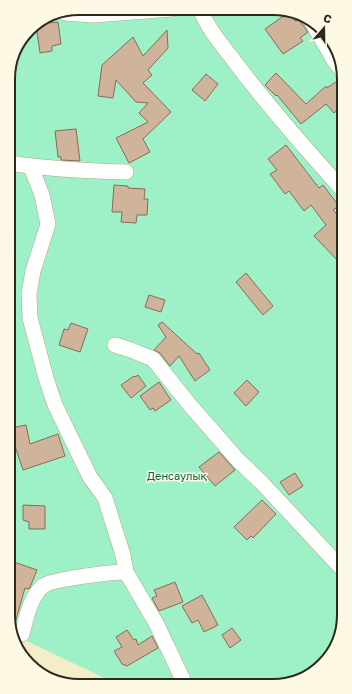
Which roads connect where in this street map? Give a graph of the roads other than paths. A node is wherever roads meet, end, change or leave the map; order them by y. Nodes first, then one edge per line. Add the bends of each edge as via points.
1 (203, 15) edge
2 (327, 48) edge
3 (334, 61) edge
4 (15, 164) edge
5 (31, 166) junction
6 (126, 172) dead end
7 (337, 184) edge
8 (115, 345) dead end
9 (337, 563) edge
10 (126, 572) junction
11 (22, 634) dead end
12 (183, 679) edge

1 - 7 street via 251,84
2 - 3 street
4 - 5 street
5 - 6 street
5 - 10 street via 42,195 48,224 33,271 29,294 30,318 55,405 90,477 106,498
8 - 9 street via 153,359 188,404 237,459
10 - 11 street via 111,572 44,586 35,595
10 - 12 street via 156,623

